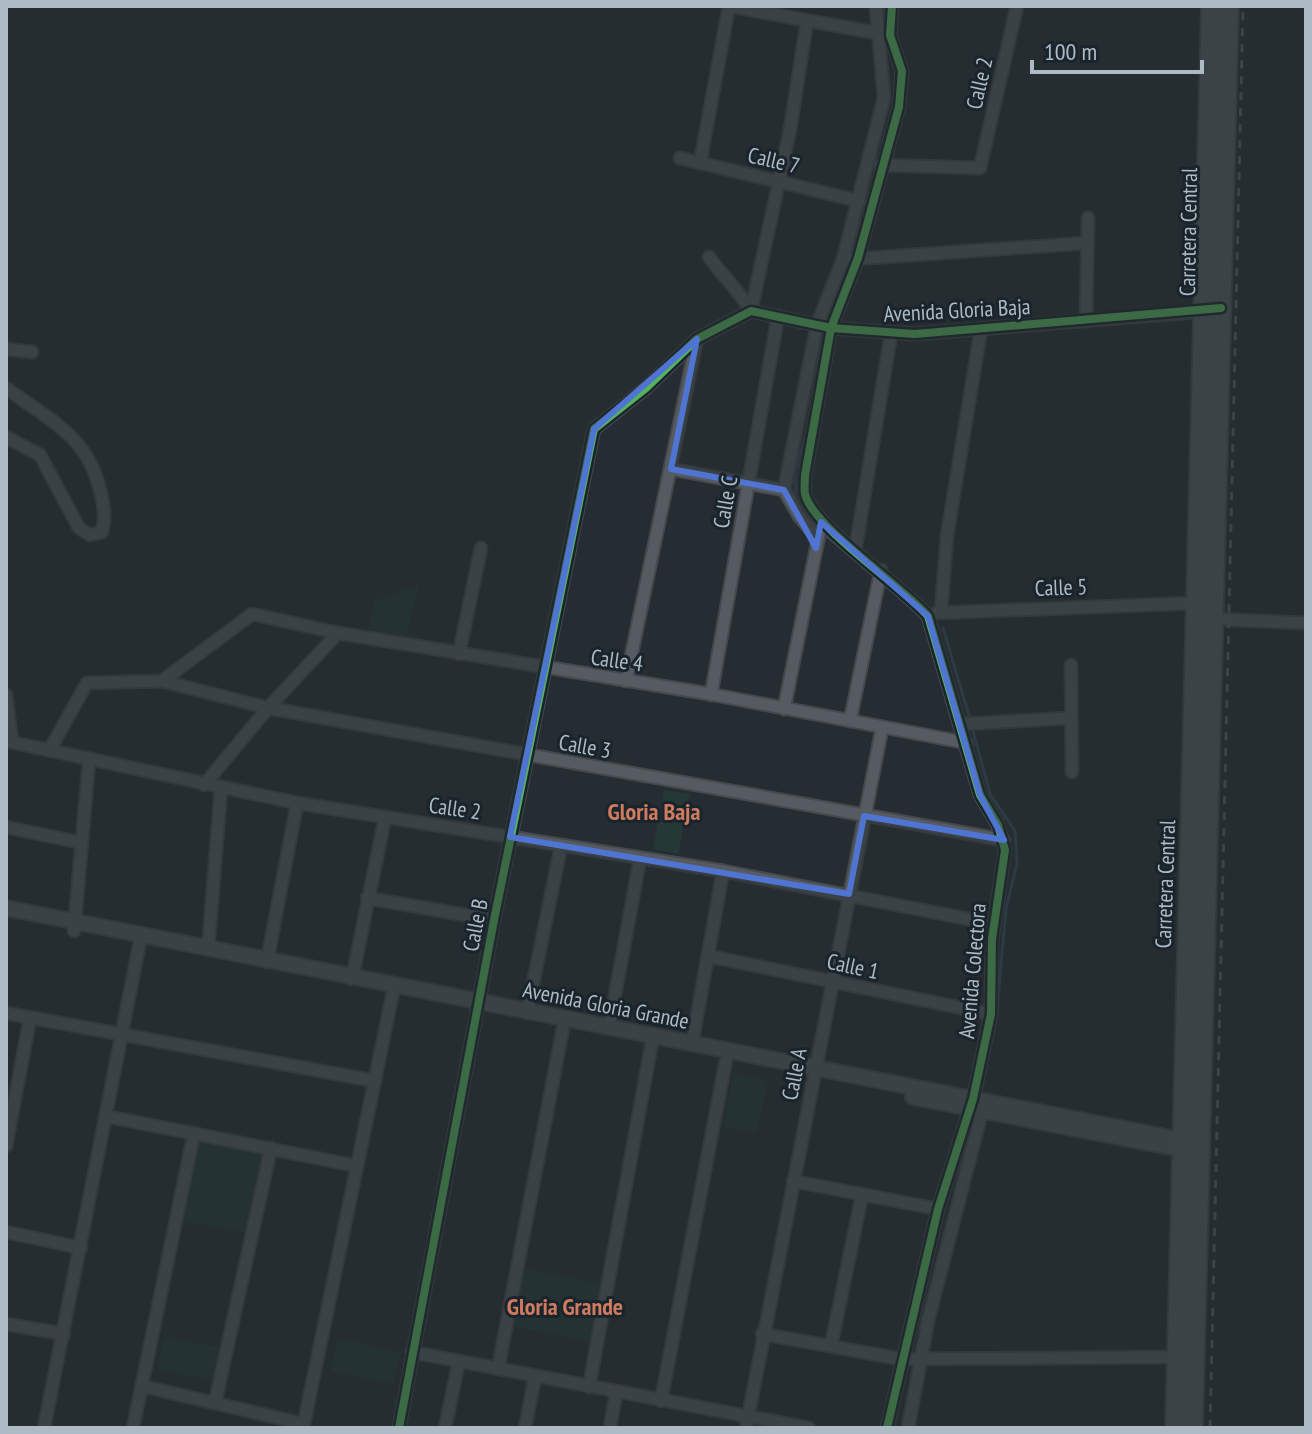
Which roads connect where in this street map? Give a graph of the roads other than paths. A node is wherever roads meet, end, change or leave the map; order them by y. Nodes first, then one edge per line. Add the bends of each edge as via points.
1 (729, 6) edge
2 (876, 6) edge
3 (892, 6) edge
4 (1017, 6) edge
5 (1211, 6) edge
6 (1229, 6) edge
7 (807, 21) junction
8 (884, 34) junction
9 (680, 158) dead end
10 (700, 163) junction
11 (869, 164) junction
12 (885, 165) junction
13 (778, 181) junction
14 (859, 201) junction
15 (1088, 218) dead end
16 (1088, 243) junction
17 (709, 257) dead end
18 (858, 258) junction
19 (843, 259) junction
20 (1212, 310) junction
21 (751, 311) junction
22 (778, 316) junction
23 (1086, 321) junction
24 (817, 325) junction
25 (831, 328) junction
26 (981, 329) junction
27 (891, 334) junction
28 (697, 339) junction
29 (6, 349) edge
30 (32, 352) dead end
31 (6, 388) edge
32 (6, 437) edge
33 (671, 469) junction
34 (749, 483) junction
35 (784, 490) junction
36 (821, 522) junction
37 (818, 538) junction
38 (481, 548) dead end
39 (855, 552) junction
40 (881, 570) junction
41 (1196, 603) junction
42 (941, 611) junction
43 (928, 616) junction
44 (1213, 619) junction
45 (1306, 623) edge
46 (338, 633) junction
47 (459, 654) junction
48 (1071, 665) dead end
49 (543, 669) junction
50 (162, 681) junction
51 (626, 681) junction
52 (6, 695) edge
53 (711, 695) junction
54 (268, 708) junction
55 (784, 709) junction
56 (1071, 718) junction
57 (850, 721) junction
58 (962, 724) junction
59 (882, 728) junction
60 (9, 742) edge
61 (967, 743) junction
62 (49, 751) junction
63 (527, 755) junction
64 (89, 761) junction
65 (1072, 772) dead end
66 (204, 785) junction
67 (221, 789) junction
68 (297, 803) junction
69 (864, 816) junction
70 (385, 818) junction
71 (6, 827) edge
72 (510, 837) junction
73 (1004, 840) junction
74 (82, 843) junction
75 (561, 846) junction
76 (640, 859) junction
77 (723, 871) junction
78 (849, 894) junction
79 (367, 898) junction
80 (6, 908) edge
81 (6, 917) edge
82 (494, 920) junction
83 (994, 924) junction
84 (75, 927) junction
85 (140, 940) junction
86 (208, 950) junction
87 (708, 956) junction
88 (267, 962) junction
89 (352, 979) junction
90 (832, 982) junction
91 (393, 991) junction
92 (478, 1007) junction
93 (6, 1013) edge
94 (527, 1013) junction
95 (991, 1014) junction
96 (30, 1018) junction
97 (563, 1028) junction
98 (609, 1028) junction
99 (123, 1034) junction
100 (653, 1041) junction
101 (692, 1044) junction
102 (726, 1060) junction
103 (815, 1074) junction
104 (375, 1081) junction
105 (11, 1097) edge
106 (975, 1106) junction
107 (105, 1116) junction
108 (194, 1133) junction
109 (6, 1146) edge
110 (1190, 1146) junction
111 (271, 1148) junction
112 (357, 1166) junction
113 (793, 1181) junction
114 (862, 1195) junction
115 (938, 1209) junction
116 (6, 1232) edge
117 (81, 1248) junction
118 (6, 1324) edge
119 (64, 1334) junction
120 (762, 1334) junction
121 (831, 1346) junction
122 (412, 1352) junction
123 (1177, 1357) junction
124 (901, 1359) junction
125 (922, 1359) junction
126 (459, 1361) junction
127 (498, 1369) junction
128 (535, 1377) junction
129 (142, 1386) junction
130 (589, 1387) junction
131 (616, 1393) junction
132 (661, 1401) junction
133 (215, 1403) junction
134 (748, 1414) junction
135 (304, 1426) edge
136 (794, 1427) edge
137 (44, 1428) edge
138 (133, 1428) edge
139 (399, 1428) edge
140 (445, 1428) edge
141 (525, 1428) edge
142 (610, 1428) edge
143 (746, 1428) edge
144 (809, 1428) edge
145 (887, 1428) edge
146 (908, 1428) edge
147 (1175, 1428) edge
148 (1193, 1428) edge

1 - 7 street
1 - 10 street
2 - 8 street
3 - 8 street
4 - 12 street, Calle 2 via 980,168
5 - 20 highway, Carretera Central
6 - 20 highway, Carretera Central
7 - 8 street
7 - 13 street
8 - 11 street via 884,98
8 - 12 street via 902,71
9 - 10 street, Calle 7
10 - 13 street, Calle 7
11 - 12 street
11 - 14 street
12 - 18 street
13 - 14 street, Calle 7
13 - 21 street
14 - 19 street
15 - 16 street
16 - 18 street
16 - 23 street
17 - 21 street via 741,291
18 - 19 street
18 - 25 street
19 - 24 street
20 - 23 street, Avenida Gloria Baja
20 - 41 highway, Carretera Central
20 - 44 highway, Carretera Central
21 - 22 street, Avenida Gloria Baja
21 - 28 street
22 - 24 street, Avenida Gloria Baja
22 - 34 street, Calle C
23 - 26 street, Avenida Gloria Baja
24 - 25 street, Avenida Gloria Baja
24 - 35 street
25 - 27 street, Avenida Gloria Baja
25 - 36 street via 805,475 805,495
26 - 27 street, Avenida Gloria Baja
26 - 42 street via 947,536
27 - 39 street
28 - 33 street
28 - 49 street, Calle B via 594,429
29 - 30 street
31 - 32 street via 75,438 93,462 106,515 102,532 90,535 79,528 40,455
33 - 34 street
33 - 51 street
34 - 35 street
34 - 53 street, Calle C
35 - 37 street
36 - 37 street
36 - 39 street
37 - 55 street
38 - 47 street
39 - 40 street
40 - 43 street
40 - 57 street
41 - 42 street, Calle 5
41 - 110 highway, Carretera Central
42 - 43 street, Calle 5
43 - 58 street
44 - 45 street
44 - 110 highway, Carretera Central
46 - 47 street, Calle 4
46 - 50 street, Calle 4 via 245,616
46 - 54 street
47 - 49 street, Calle 4
48 - 56 street
49 - 51 street, Calle 4
49 - 63 street, Calle B
50 - 54 street, Calle 3
50 - 62 street, Calle 3 via 87,683
51 - 53 street, Calle 4
52 - 60 street
53 - 55 street, Calle 4
54 - 63 street, Calle 3
54 - 66 street
55 - 57 street, Calle 4
56 - 58 street
56 - 65 street
57 - 59 street, Calle 4
58 - 61 street
59 - 61 street, Calle 4
59 - 69 street, Calle A
60 - 62 street, Calle 2
61 - 73 street via 980,795
62 - 64 street, Calle 2
63 - 69 street, Calle 3
63 - 72 street, Calle B
64 - 66 street, Calle 2
64 - 74 street
66 - 67 street, Calle 2
67 - 68 street, Calle 2
67 - 86 street
68 - 70 street, Calle 2
68 - 88 street
69 - 73 street, Calle 3
69 - 78 street, Calle A
70 - 72 street, Calle 2
70 - 79 street
71 - 74 street
72 - 75 street, Calle 2
72 - 82 street, Calle B
73 - 83 street, Avenida Colectora
74 - 84 street
75 - 76 street, Calle 2
75 - 94 street
76 - 77 street, Calle 2
76 - 98 street
77 - 78 street, Calle 2
77 - 87 street
78 - 83 street, Calle 2
78 - 90 street, Calle A
79 - 82 street
79 - 89 street
80 - 84 street, Avenida Gloria Grande
81 - 84 street, Avenida Gloria Grande
82 - 92 street, Calle B
83 - 95 street, Avenida Colectora
84 - 85 street, Avenida Gloria Grande
85 - 86 street, Avenida Gloria Grande
85 - 91 street, Avenida Gloria Grande
85 - 99 street
86 - 88 street, Avenida Gloria Grande
87 - 90 street, Calle 1
87 - 101 street
88 - 89 street, Avenida Gloria Grande
89 - 91 street, Avenida Gloria Grande
90 - 95 street, Calle 1
90 - 103 street, Calle A
91 - 92 street, Avenida Gloria Grande
91 - 104 street
92 - 94 street, Avenida Gloria Grande
92 - 97 street, Avenida Gloria Grande
92 - 122 street, Calle B
93 - 96 street
94 - 98 street, Avenida Gloria Grande
95 - 106 street, Avenida Colectora
96 - 99 street
96 - 105 street
97 - 100 street, Avenida Gloria Grande
97 - 127 street
98 - 100 street, Avenida Gloria Grande
99 - 104 street
99 - 107 street
100 - 101 street, Avenida Gloria Grande
100 - 102 street, Avenida Gloria Grande
100 - 130 street
101 - 103 street, Avenida Gloria Grande
102 - 103 street, Avenida Gloria Grande
102 - 132 street
103 - 106 street, Avenida Gloria Grande
103 - 113 street, Calle A
104 - 112 street
105 - 109 street
106 - 110 street, Avenida Gloria Grande
106 - 115 street, Avenida Colectora
106 - 125 street, Avenida Colectora
107 - 108 street
107 - 117 street
108 - 111 street
108 - 129 street
110 - 123 highway, Carretera Central
110 - 148 highway, Carretera Central
111 - 112 street
111 - 133 street
112 - 135 street
113 - 114 street
113 - 120 street, Calle A
114 - 115 street
114 - 121 street
115 - 124 street, Avenida Colectora
116 - 117 street
117 - 119 street
118 - 119 street
119 - 137 street
120 - 121 street
120 - 134 street, Calle A
121 - 124 street
122 - 126 street
122 - 139 street, Calle B
123 - 125 street
123 - 147 highway, Carretera Central
124 - 125 street
124 - 145 street, Avenida Colectora
125 - 146 street, Avenida Colectora
126 - 127 street
126 - 140 street
127 - 128 street
128 - 130 street
128 - 141 street
129 - 133 street
129 - 138 street
130 - 131 street
131 - 132 street
131 - 142 street
132 - 134 street
133 - 135 street
134 - 136 street
134 - 143 street, Calle A
136 - 144 street

